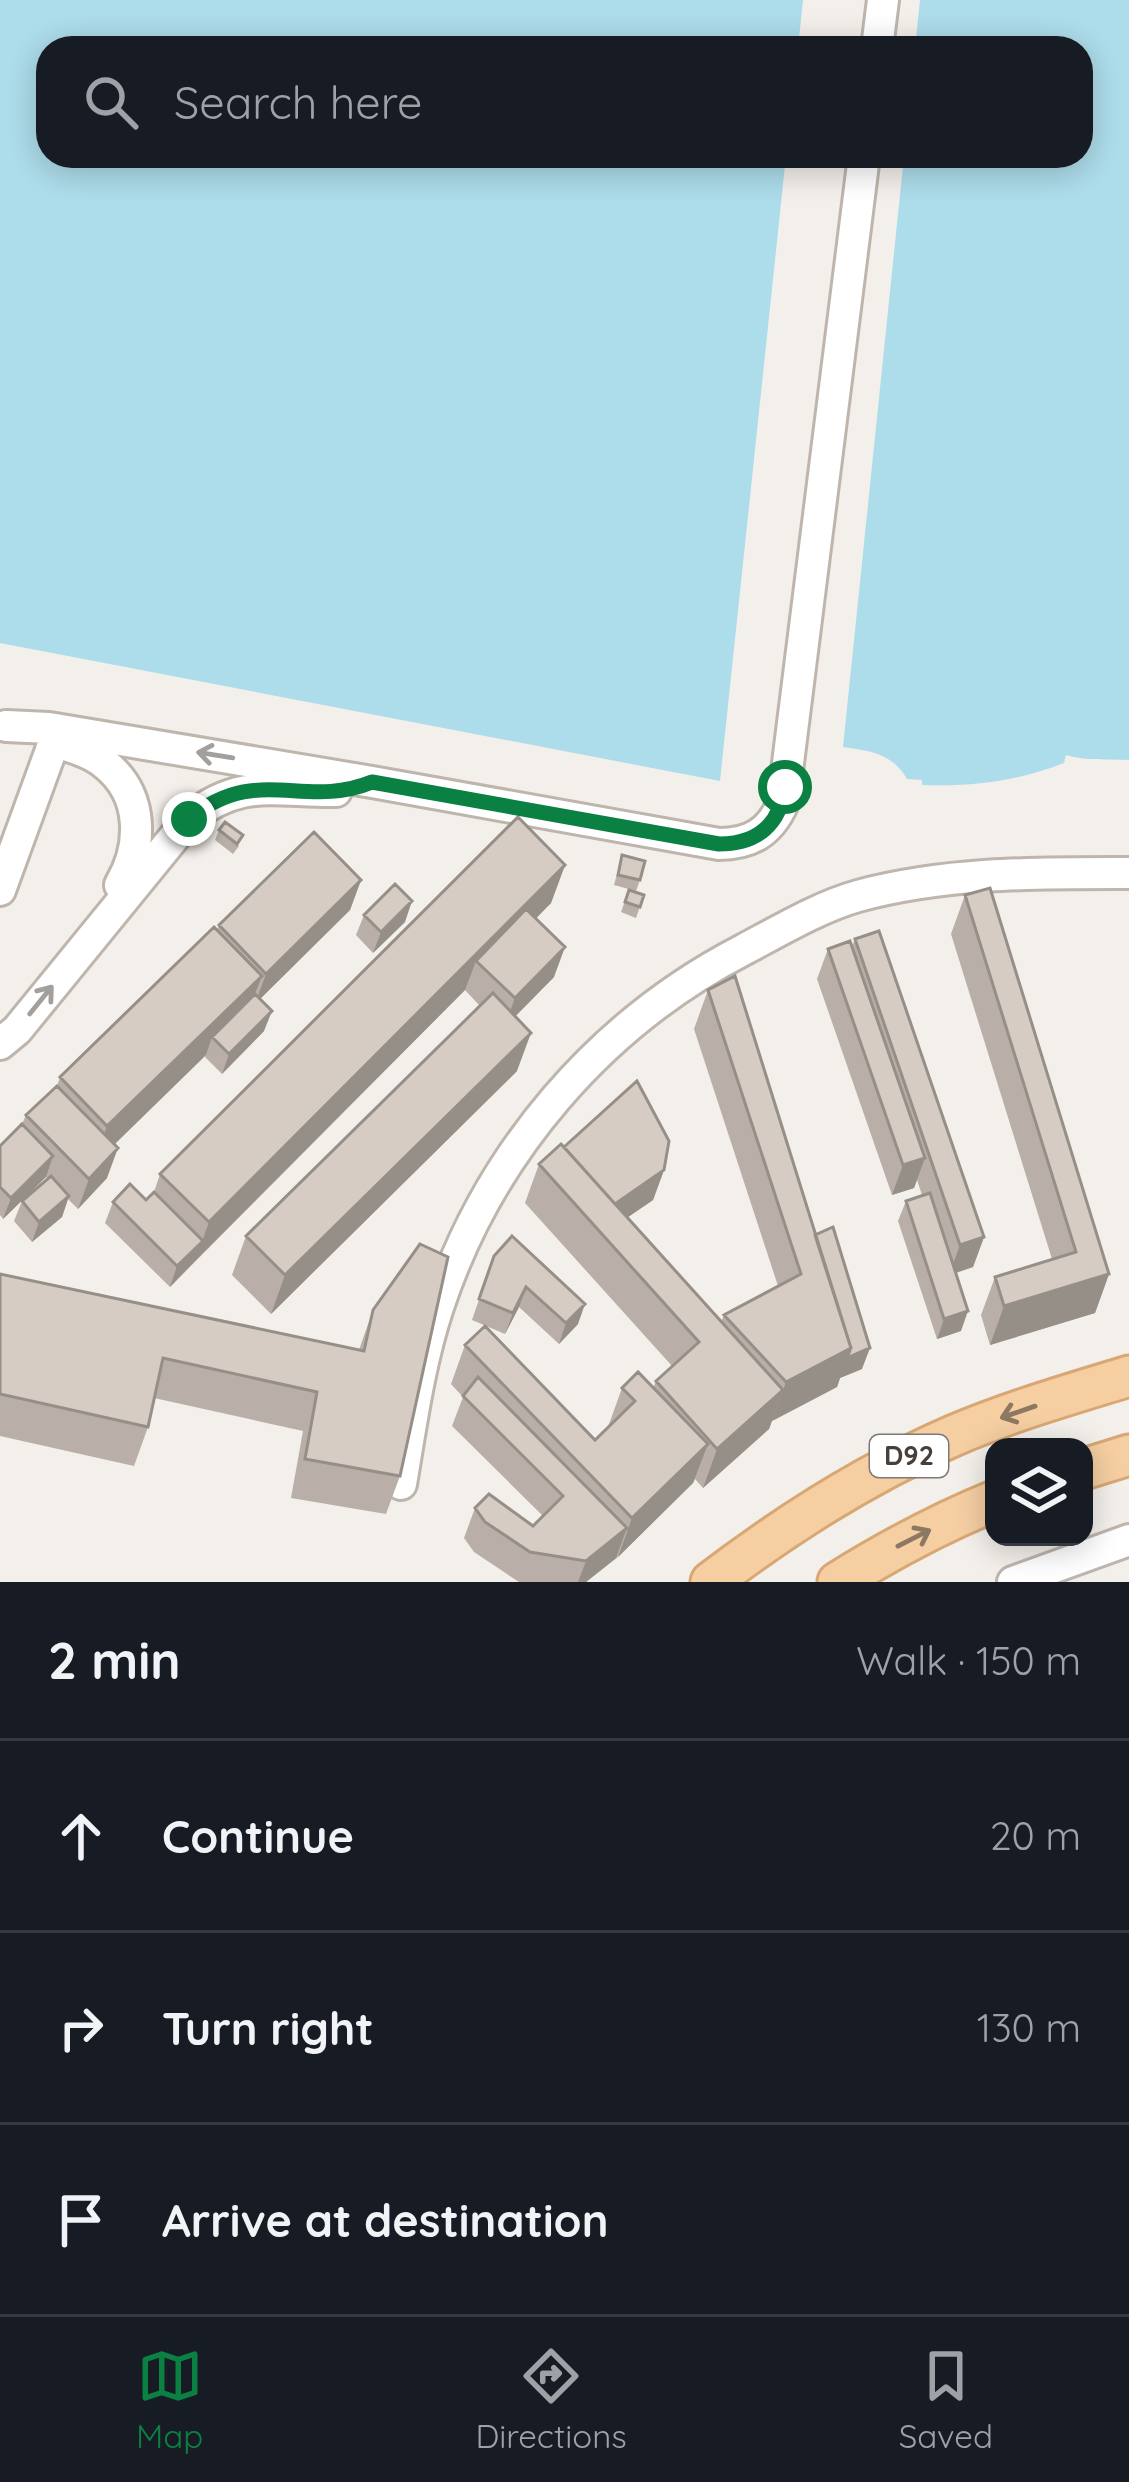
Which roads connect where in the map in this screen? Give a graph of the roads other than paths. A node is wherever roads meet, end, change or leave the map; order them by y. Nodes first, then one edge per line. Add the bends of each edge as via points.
1 (883, 0) edge
2 (878, 36) edge
3 (862, 168) edge
4 (3, 726) edge
5 (54, 742) junction
6 (372, 782) junction
7 (1129, 873) edge
8 (0, 890) edge
9 (79, 952) junction
10 (0, 1044) edge
11 (1129, 1376) edge
12 (1129, 1455) edge
13 (1093, 1465) edge
14 (401, 1484) edge
15 (985, 1505) edge
16 (1119, 1544) edge
17 (711, 1582) edge
18 (838, 1582) edge
19 (1013, 1582) edge
20 (1104, 1582) edge

1 - 2 street
3 - 6 street via 776,818 752,840 719,844
4 - 5 street
6 -> 4 street
5 - 8 street
5 - 9 street via 104,763 122,781 138,827 126,874
6 - 9 street via 339,791 252,789 207,804
7 - 14 street via 936,880 854,897 707,968 639,1016 525,1136 475,1218 438,1307
10 -> 9 street
11 -> 17 main road, D92 via 904,1459
12 - 13 main road
18 -> 15 main road, D92
16 - 19 street
16 - 20 street

